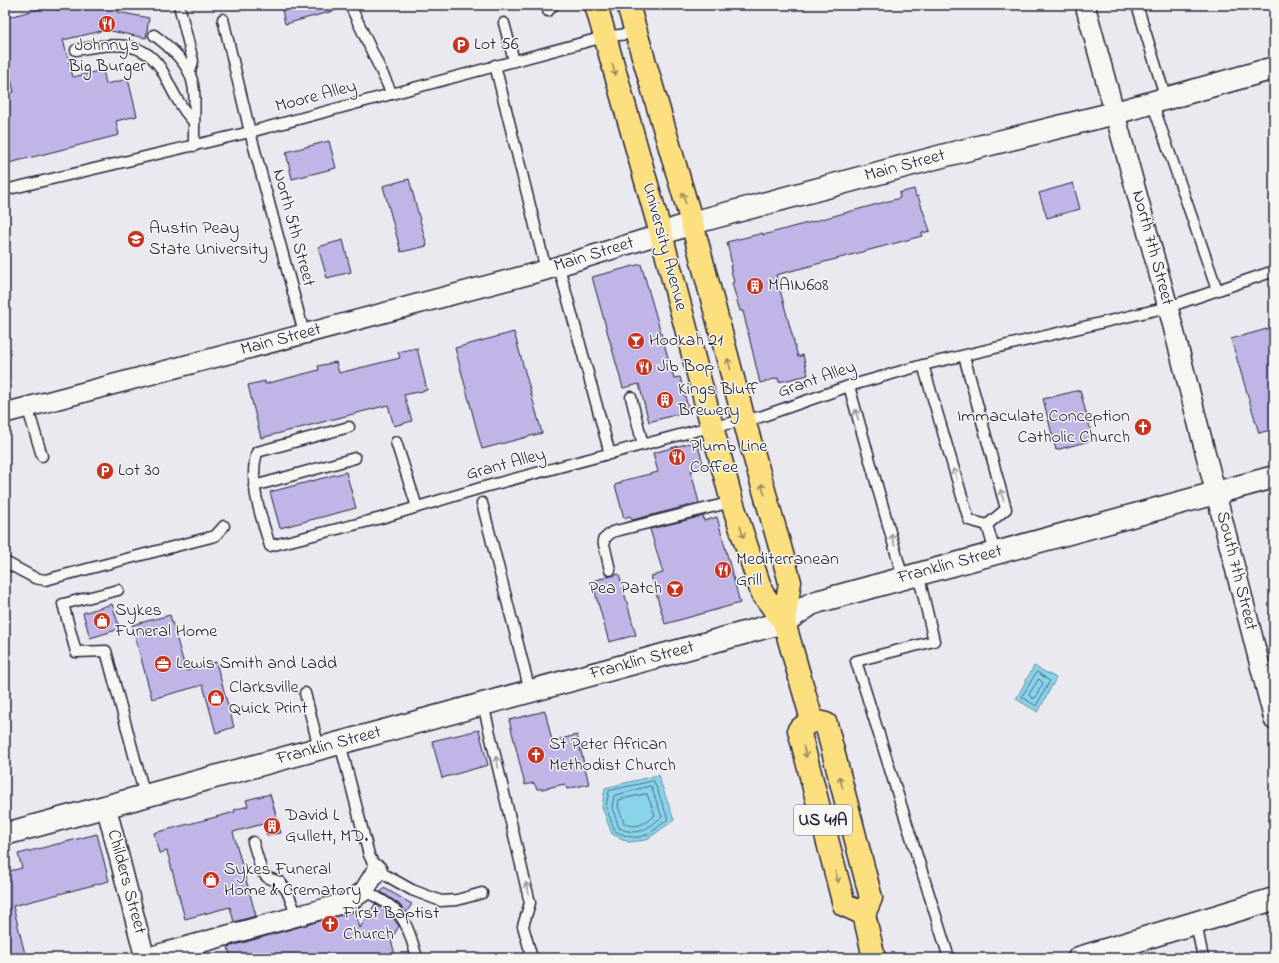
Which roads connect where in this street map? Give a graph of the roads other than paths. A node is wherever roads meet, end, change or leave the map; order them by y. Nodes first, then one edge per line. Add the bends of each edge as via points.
1 (179, 5) edge
2 (350, 5) edge
3 (596, 5) edge
4 (628, 5) edge
5 (1085, 5) edge
6 (1137, 5) edge
7 (223, 19) dead end
8 (504, 23) dead end
9 (636, 33) junction
10 (154, 35) dead end
11 (604, 37) junction
12 (76, 50) dead end
13 (514, 60) junction
14 (495, 65) junction
15 (1274, 68) edge
16 (190, 72) junction
17 (392, 94) junction
18 (1159, 101) junction
19 (1115, 113) junction
20 (193, 121) junction
21 (250, 132) junction
22 (194, 146) junction
23 (5, 190) edge
24 (692, 223) junction
25 (661, 234) junction
26 (553, 268) junction
27 (1274, 271) edge
28 (1217, 290) junction
29 (1168, 307) junction
30 (304, 333) junction
31 (964, 356) junction
32 (923, 366) junction
33 (849, 386) junction
34 (631, 397) dead end
35 (27, 406) junction
36 (5, 413) edge
37 (744, 420) junction
38 (349, 427) dead end
39 (712, 428) junction
40 (396, 442) dead end
41 (643, 445) junction
42 (610, 454) junction
43 (42, 456) dead end
44 (354, 458) dead end
45 (1274, 478) edge
46 (254, 486) junction
47 (1216, 492) junction
48 (732, 502) junction
49 (482, 503) dead end
50 (417, 507) junction
51 (987, 525) junction
52 (224, 526) dead end
53 (995, 552) junction
54 (5, 562) edge
55 (610, 570) dead end
56 (910, 575) junction
57 (118, 590) dead end
58 (784, 622) junction
59 (530, 691) junction
60 (305, 693) dead end
61 (483, 704) junction
62 (1274, 720) edge
63 (340, 743) junction
64 (319, 748) junction
65 (145, 796) junction
66 (106, 806) junction
67 (5, 834) edge
68 (253, 842) dead end
69 (377, 870) junction
70 (364, 891) junction
71 (482, 893) dead end
72 (1274, 899) edge
73 (296, 916) junction
74 (1196, 922) junction
75 (1112, 953) edge
76 (145, 958) edge
77 (417, 958) edge
78 (532, 958) edge
79 (874, 958) edge
80 (949, 958) edge
81 (1079, 958) edge
82 (1203, 958) edge

1 - 16 lane via 193,61
2 - 17 lane
3 - 11 main road, University Avenue / US 41A
4 - 9 main road, University Avenue / US 41A
5 - 19 street, North 7th Street
6 - 18 lane
7 - 21 lane, North 5th Street
8 - 13 lane
9 - 11 lane, Moore Alley
24 -> 9 main road, University Avenue / US 41A
10 - 16 lane via 171,48
11 - 13 lane, Moore Alley
11 -> 25 main road, University Avenue / US 41A
12 - 20 lane via 111,44 129,45 142,51 154,60 164,73 171,91
13 - 14 lane, Moore Alley
14 - 17 lane, Moore Alley
14 - 26 lane
15 - 18 street, Main Street
16 - 20 lane via 195,91
17 - 21 lane, Moore Alley
18 - 19 street, Main Street
18 - 28 lane
19 - 24 street, Main Street
19 - 29 street, North 7th Street
20 - 22 lane
21 - 22 lane, Moore Alley
21 - 30 lane, North 5th Street
22 - 23 lane, Moore Alley
24 - 25 street, Main Street
37 -> 24 main road, University Avenue / US 41A
25 - 26 street, Main Street
25 - 39 main road, University Avenue / US 41A
26 - 30 street, Main Street
26 - 42 lane
27 - 28 lane, Grant Alley
28 - 29 lane, Grant Alley
29 - 31 lane, Grant Alley
29 - 47 street, North 7th Street
30 - 35 street, Main Street
31 - 32 lane, Grant Alley
51 -> 31 lane via 1006,509
32 - 33 lane, Grant Alley
51 -> 32 lane via 969,520
33 - 37 lane, Grant Alley via 760,417
56 -> 33 lane
34 - 41 lane
35 - 36 street, Main Street
35 - 43 lane
37 - 39 lane, Grant Alley
58 -> 37 main road, University Avenue / US 41A via 790,582
38 - 46 lane via 257,452 252,471
39 - 41 lane, Grant Alley
39 - 48 main road, University Avenue / US 41A
40 - 50 lane
41 - 42 lane, Grant Alley
42 - 50 lane, Grant Alley
44 - 46 lane
45 - 47 street, Franklin Street
46 - 50 lane, Grant Alley via 270,546
47 - 53 street, Franklin Street
47 - 62 street, South 7th Street
48 - 55 lane via 612,532 603,540
48 -> 58 main road, University Avenue / US 41A via 760,589
49 - 59 lane
51 - 53 lane
52 - 54 lane via 215,536 45,580 35,578
53 - 56 street, Franklin Street
56 - 58 street, Franklin Street via 811,604
56 - 80 lane via 934,640 856,661
57 - 65 lane via 63,604 76,652 106,651
58 - 59 street, Franklin Street
58 - 79 main road, University Avenue / US 41A via 812,720 826,724 871,898 864,914
59 - 61 street, Franklin Street
60 - 64 lane
61 - 63 street, Franklin Street
78 -> 61 lane via 523,926 530,903
63 - 64 street, Franklin Street
63 - 69 lane via 369,855
64 - 65 street, Franklin Street
65 - 66 street, Franklin Street
66 - 67 street, Franklin Street
66 - 76 street, Childers Street
68 - 73 lane via 262,872 268,878 280,882 287,891
69 - 70 street
69 - 71 lane via 412,890 442,901
70 - 73 street via 348,902
70 - 77 lane via 399,912 409,932
72 - 74 street
73 - 76 street
74 - 75 street
74 - 82 lane
75 - 81 street

